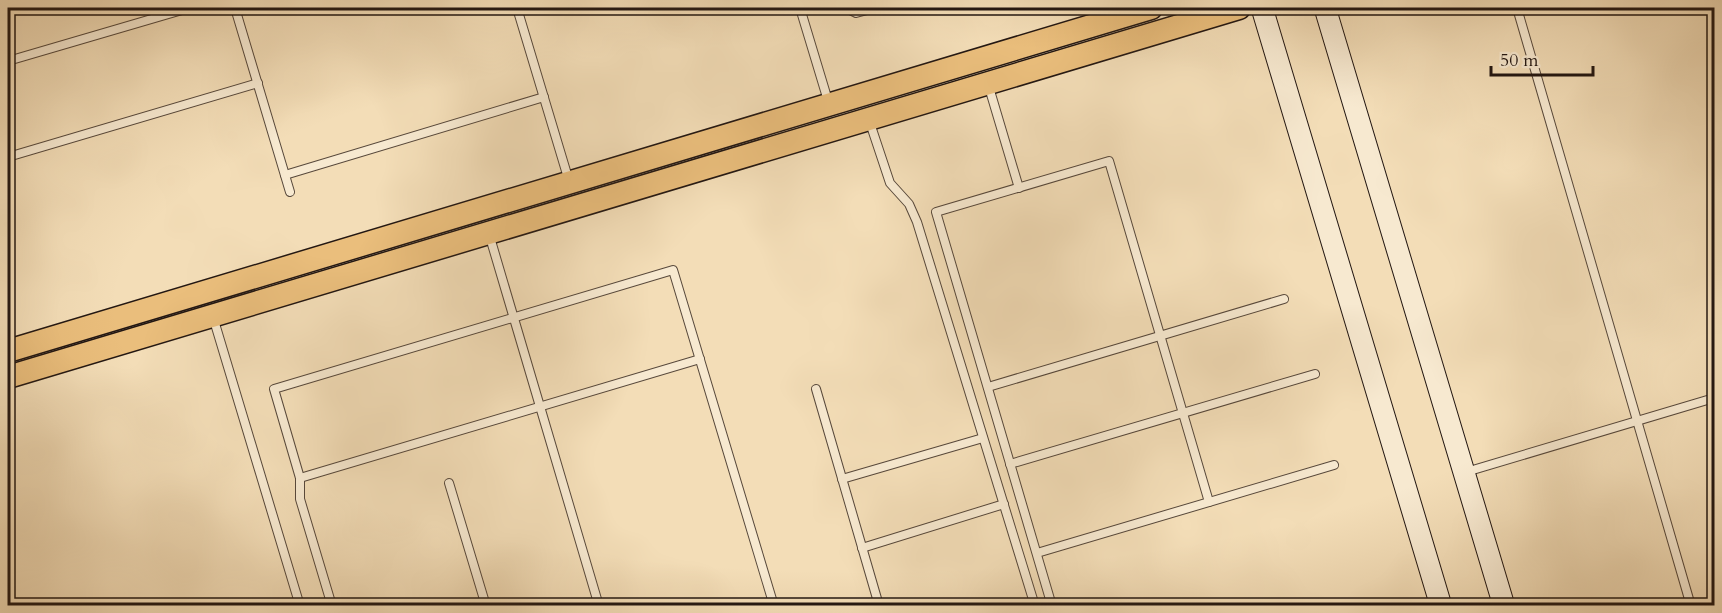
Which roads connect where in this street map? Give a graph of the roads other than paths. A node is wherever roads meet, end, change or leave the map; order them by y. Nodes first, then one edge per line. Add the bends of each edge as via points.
1 (189, 8) edge
2 (235, 8) edge
3 (517, 8) edge
4 (800, 8) edge
5 (846, 8) edge
6 (875, 8) edge
7 (1151, 8) edge
8 (1239, 8) edge
9 (1262, 8) edge
10 (1325, 8) edge
11 (1516, 8) edge
12 (8, 62) edge
13 (258, 83) junction
14 (988, 83) junction
15 (544, 97) junction
16 (829, 104) junction
17 (869, 118) junction
18 (8, 157) edge
19 (285, 175) junction
20 (570, 182) junction
21 (1019, 188) junction
22 (290, 192) dead end
23 (488, 233) junction
24 (1284, 300) dead end
25 (212, 316) junction
26 (514, 318) junction
27 (1160, 336) junction
28 (8, 351) edge
29 (700, 359) junction
30 (1315, 374) dead end
31 (8, 377) edge
32 (988, 387) junction
33 (816, 389) dead end
34 (1714, 398) edge
35 (540, 407) junction
36 (1183, 413) junction
37 (1637, 421) junction
38 (983, 438) junction
39 (1010, 464) junction
40 (1334, 465) dead end
41 (1464, 472) junction
42 (300, 478) junction
43 (842, 479) junction
44 (449, 483) dead end
45 (1209, 502) junction
46 (1004, 504) junction
47 (862, 548) junction
48 (1036, 553) junction
49 (878, 602) dead end
50 (300, 606) edge
51 (332, 606) edge
52 (486, 606) edge
53 (599, 606) edge
54 (774, 606) edge
55 (1035, 606) edge
56 (1052, 606) edge
57 (1441, 606) edge
58 (1504, 606) edge
59 (1691, 606) edge

1 - 12 lane
2 - 13 lane
3 - 15 lane
4 - 16 lane
5 - 6 lane via 856,13
7 - 16 main road
8 - 14 main road
9 - 57 street
10 - 41 street
11 - 37 lane
13 - 18 lane
13 - 19 lane
14 - 17 main road
14 - 21 lane
15 - 19 lane
15 - 20 lane
16 - 20 main road
17 - 23 main road
17 - 38 lane via 890,183 909,204 917,222
19 - 22 lane
20 - 28 main road
21 - 27 lane via 1109,161
21 - 32 lane via 936,212
23 - 25 main road
23 - 26 lane
24 - 27 lane
25 - 31 main road
25 - 50 lane
26 - 29 lane via 674,270
26 - 35 lane
26 - 42 lane via 274,390
27 - 32 lane
27 - 36 lane
29 - 35 lane
29 - 54 lane
30 - 36 lane
32 - 39 lane
33 - 43 lane
34 - 37 lane
35 - 42 lane
35 - 53 lane
36 - 39 lane
36 - 45 lane
37 - 41 lane
37 - 59 lane
38 - 43 lane
38 - 46 lane
39 - 48 lane
40 - 45 lane
41 - 58 street
42 - 51 lane via 300,499
43 - 47 lane
44 - 52 lane
45 - 48 lane
46 - 47 lane
46 - 55 lane
47 - 49 lane
48 - 56 lane

